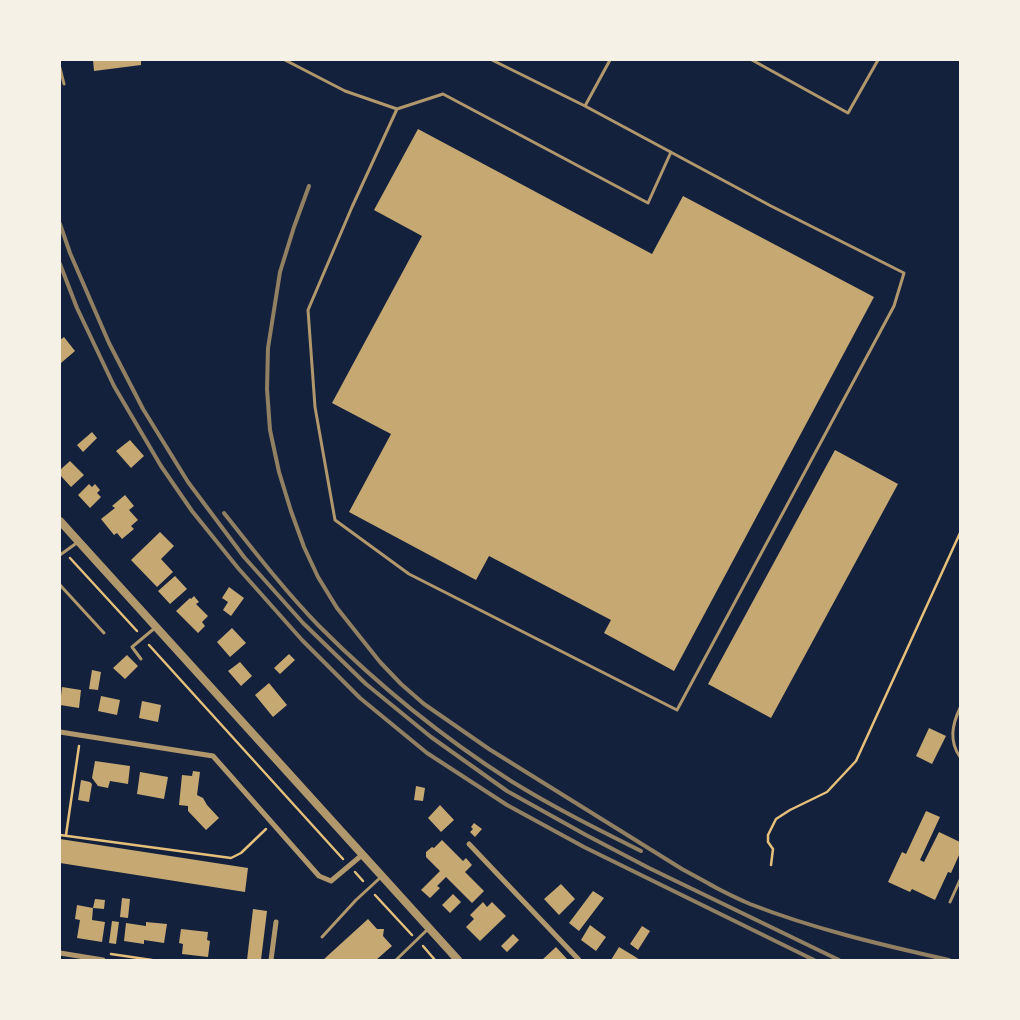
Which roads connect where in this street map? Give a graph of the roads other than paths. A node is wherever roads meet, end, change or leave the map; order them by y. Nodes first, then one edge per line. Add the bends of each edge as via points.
1 (285, 60) edge
2 (492, 60) edge
3 (610, 60) edge
4 (752, 60) edge
5 (878, 60) edge
6 (60, 68) edge
7 (64, 84) dead end
8 (585, 106) junction
9 (397, 110) junction
10 (671, 152) junction
11 (60, 521) edge
12 (78, 542) junction
13 (60, 555) edge
14 (60, 585) edge
15 (156, 627) junction
16 (104, 633) dead end
17 (141, 658) dead end
18 (960, 708) edge
19 (60, 732) edge
20 (960, 757) edge
21 (469, 844) dead end
22 (362, 855) junction
23 (382, 877) junction
24 (960, 880) edge
25 (950, 902) dead end
26 (276, 922) dead end
27 (429, 928) junction
28 (322, 937) dead end
29 (60, 953) edge
30 (103, 960) edge
31 (271, 960) edge
32 (396, 960) edge
33 (458, 960) edge
34 (579, 960) edge

1 - 9 lane via 345,92
2 - 8 lane
3 - 8 lane
4 - 5 lane via 848,113
6 - 7 lane
8 - 10 lane
9 - 10 lane via 443,94 648,203
9 - 10 lane via 308,310 314,406 335,520 409,574 677,710 894,306 904,273
11 - 12 street
12 - 13 lane
12 - 15 street
14 - 16 lane
15 - 17 lane via 132,647
15 - 22 street
18 - 20 lane via 953,732 954,746
19 - 22 street via 213,756 319,876 331,881
21 - 34 street
22 - 23 street
23 - 27 street
23 - 28 lane
24 - 25 lane
26 - 31 street
27 - 32 lane
27 - 33 street
29 - 30 street

